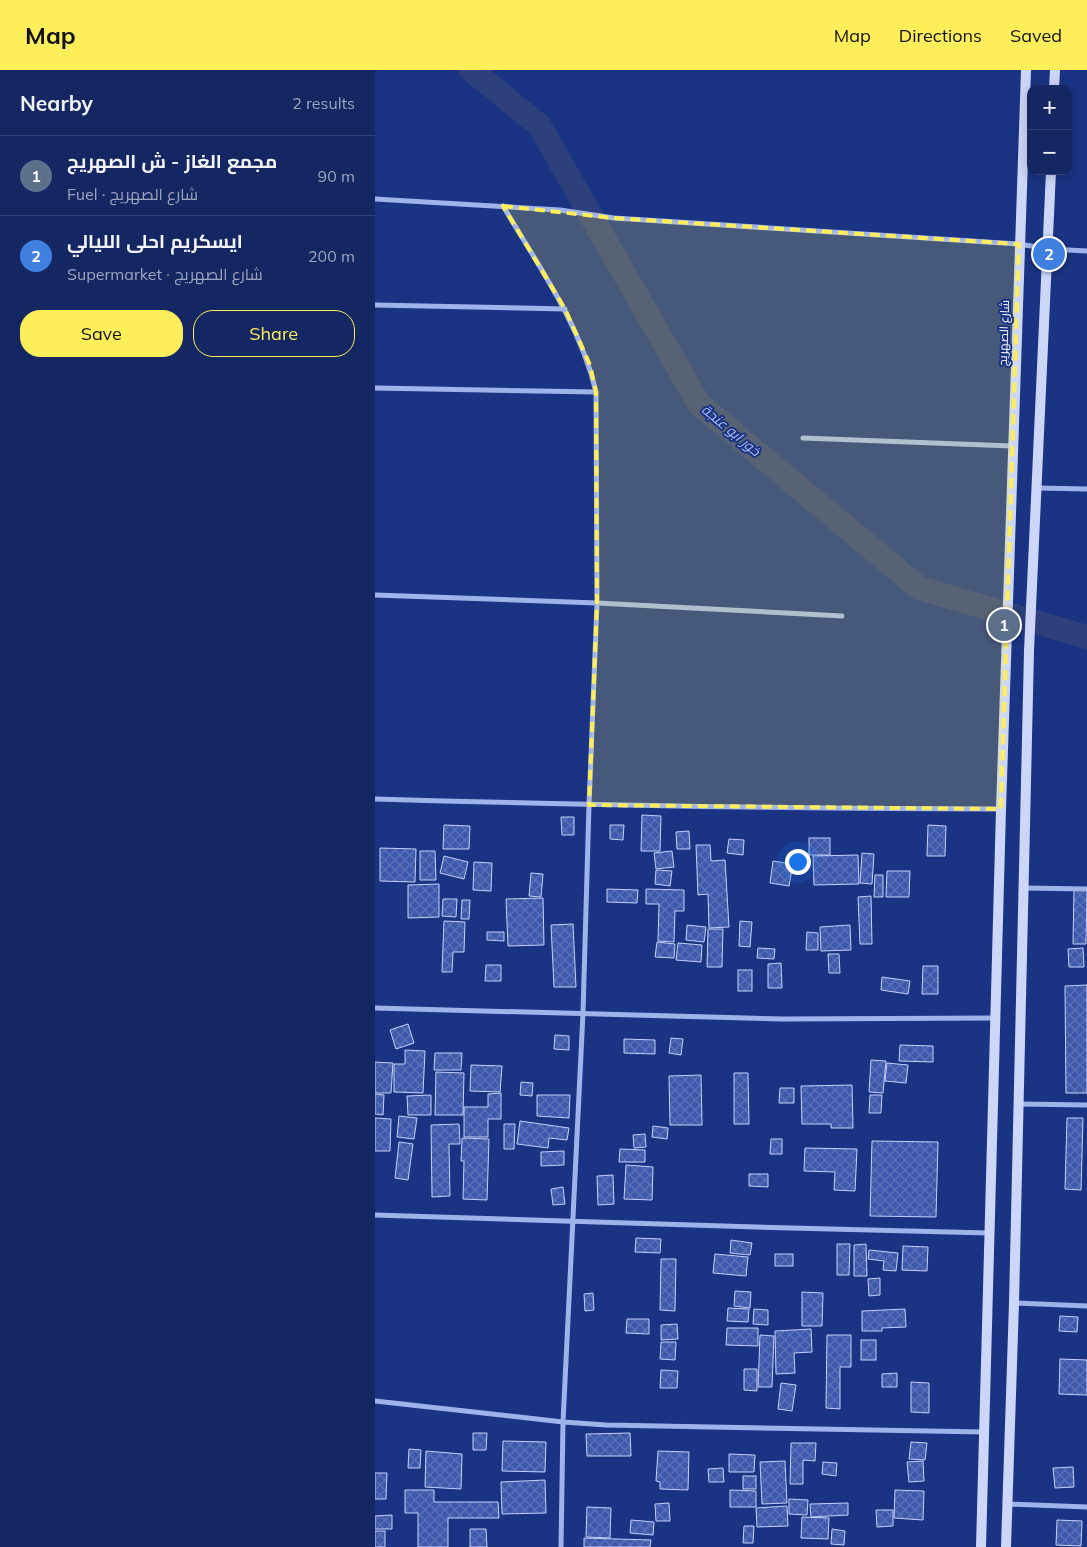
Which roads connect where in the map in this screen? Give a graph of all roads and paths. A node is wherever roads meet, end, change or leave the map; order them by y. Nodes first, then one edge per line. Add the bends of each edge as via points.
1 (1027, 70) edge
2 (1055, 70) edge
3 (1054, 85) edge
4 (1051, 175) edge
5 (375, 200) edge
6 (503, 206) junction
7 (1019, 244) junction
8 (1049, 249) junction
9 (1087, 251) edge
10 (375, 305) edge
11 (565, 309) junction
12 (375, 388) edge
13 (596, 392) junction
14 (803, 438) dead end
15 (1012, 446) junction
16 (1038, 488) junction
17 (1087, 489) edge
18 (375, 596) edge
19 (597, 604) junction
20 (843, 616) dead end
21 (375, 799) edge
22 (589, 805) junction
23 (1001, 809) junction
24 (1024, 888) junction
25 (1087, 889) edge
26 (375, 1008) edge
27 (583, 1013) junction
28 (996, 1018) junction
29 (1019, 1104) junction
30 (1087, 1105) edge
31 (375, 1215) edge
32 (572, 1220) junction
33 (988, 1233) junction
34 (1014, 1303) junction
35 (1087, 1306) edge
36 (375, 1401) edge
37 (563, 1422) junction
38 (984, 1432) junction
39 (1007, 1504) junction
40 (1087, 1507) edge
41 (561, 1547) edge
42 (981, 1547) edge
43 (1006, 1547) edge

1 - 7 main road, شارع الصهريج
2 - 3 main road
4 - 8 main road
5 - 6 street
6 - 7 street via 614,218
6 - 11 street
7 - 8 street
7 - 15 main road, شارع الصهريج
8 - 9 street
8 - 16 main road
10 - 11 street
11 - 13 street via 590,365
12 - 13 street
13 - 19 street
14 - 15 street
15 - 23 main road, شارع الصهريج
16 - 17 street
16 - 24 main road via 1029,651
18 - 19 street
19 - 20 street
19 - 22 street
21 - 22 street
22 - 23 street
22 - 27 street
23 - 28 main road, شارع الصهريج
24 - 25 street
24 - 29 main road
26 - 27 street
27 - 28 street via 782,1018
27 - 32 street
28 - 33 main road, شارع الصهريج
29 - 30 street
29 - 34 main road
31 - 32 street
32 - 33 street
32 - 37 street
33 - 38 main road, شارع الصهريج
34 - 35 street
34 - 39 main road
36 - 37 street
37 - 38 street
37 - 41 street
38 - 42 main road, شارع الصهريج
39 - 40 street
39 - 43 main road

